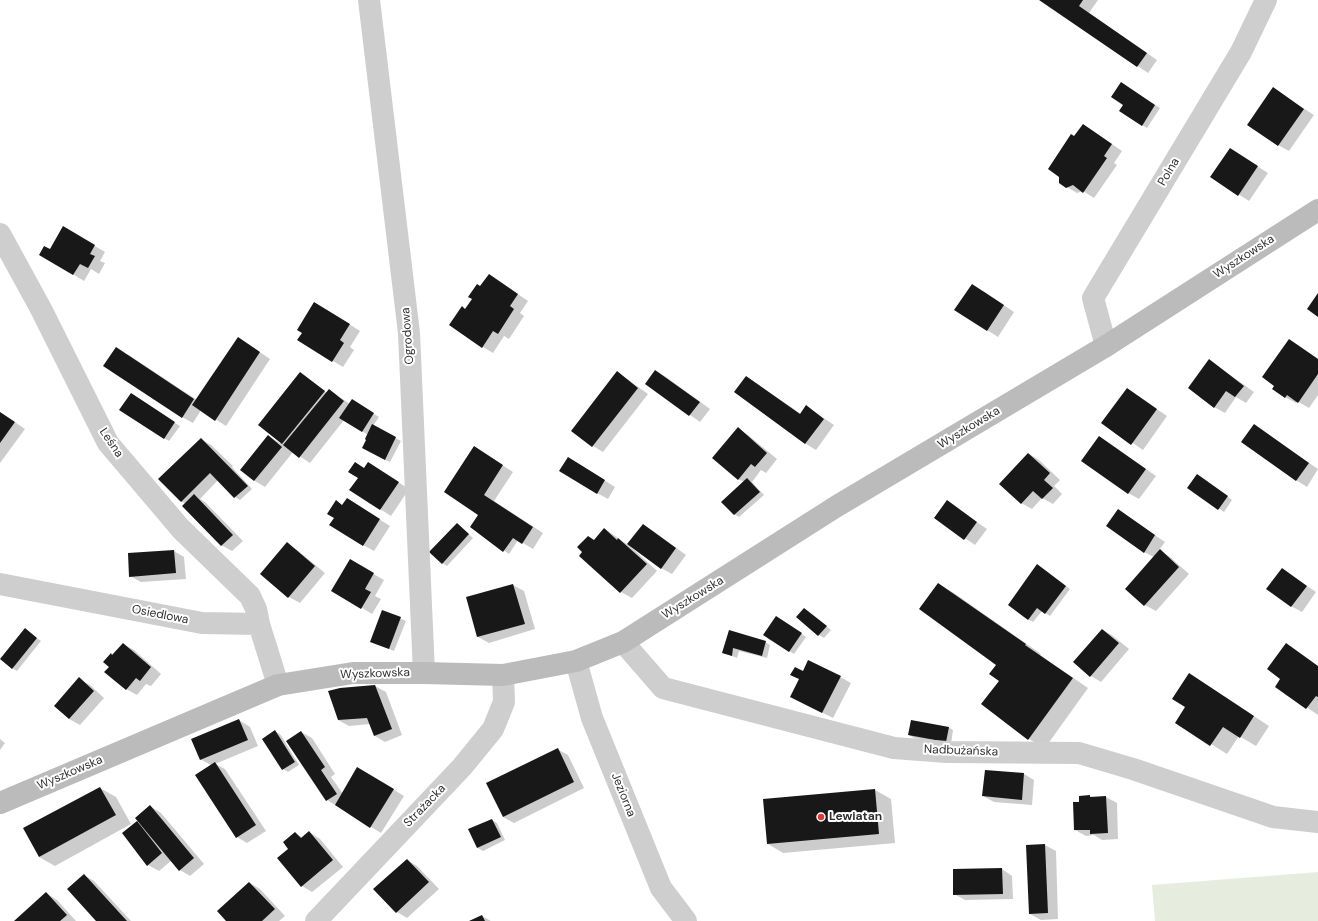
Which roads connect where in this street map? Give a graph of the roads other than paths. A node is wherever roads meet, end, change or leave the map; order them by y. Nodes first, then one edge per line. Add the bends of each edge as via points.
1 (369, 0) edge
2 (1266, 0) edge
3 (1318, 210) edge
4 (0, 234) edge
5 (1106, 346) junction
6 (0, 584) edge
7 (259, 624) junction
8 (623, 642) junction
9 (576, 661) junction
10 (424, 673) junction
11 (503, 675) junction
12 (278, 685) junction
13 (0, 803) edge
14 (1318, 822) edge
15 (316, 921) edge
16 (686, 921) edge

1 - 10 street, Ogrodowa via 409,333
2 - 5 street, Polna via 1241,52 1093,298
3 - 5 street, Wyszkowska
4 - 7 street, Leśna via 108,443 181,529 250,596
5 - 8 street, Wyszkowska via 837,506
6 - 7 street, Osiedlowa via 202,623
7 - 12 street
8 - 9 street, Wyszkowska
8 - 14 street, Nadbużańska via 663,688 894,748 948,752 1080,753 1273,817
9 - 11 street, Wyszkowska
9 - 16 street, Jeziorna via 592,718 661,888
10 - 11 street, Wyszkowska
10 - 12 street, Wyszkowska via 352,673
11 - 15 street, Strażacka via 504,702 493,729 462,767
12 - 13 street, Wyszkowska

